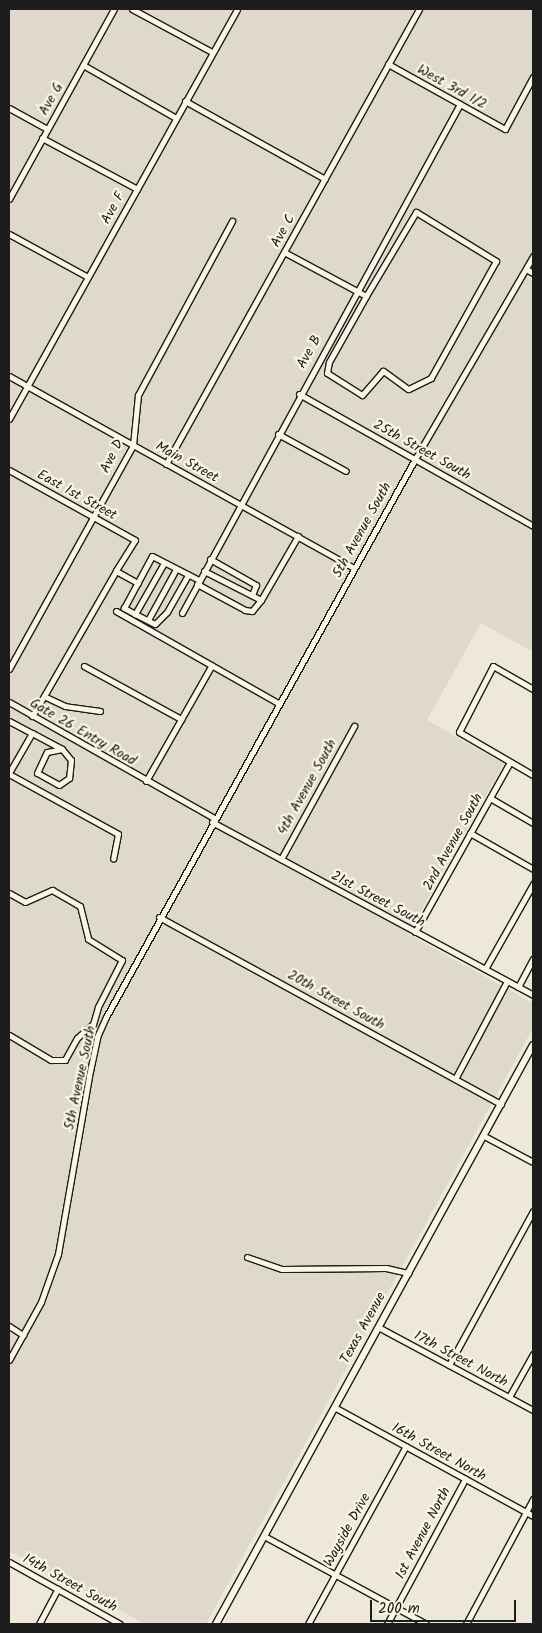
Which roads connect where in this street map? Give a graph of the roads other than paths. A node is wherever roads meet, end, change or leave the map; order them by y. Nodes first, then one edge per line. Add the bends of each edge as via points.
1 (114, 9) edge
2 (132, 9) edge
3 (237, 9) edge
4 (419, 9) edge
5 (212, 52) junction
6 (388, 64) junction
7 (83, 65) junction
8 (533, 77) edge
9 (185, 101) junction
10 (460, 104) junction
11 (9, 108) edge
12 (176, 118) junction
13 (47, 129) junction
14 (42, 138) junction
15 (325, 180) junction
16 (137, 189) junction
17 (9, 200) edge
18 (232, 221) dead end
19 (9, 234) edge
20 (284, 252) junction
21 (533, 256) edge
22 (526, 269) junction
23 (533, 273) edge
24 (88, 277) junction
25 (356, 292) junction
26 (366, 296) junction
27 (9, 376) edge
28 (27, 386) junction
29 (299, 394) junction
30 (9, 418) edge
31 (278, 434) junction
32 (133, 445) junction
33 (415, 459) junction
34 (166, 464) junction
35 (9, 470) edge
36 (346, 470) dead end
37 (240, 504) junction
38 (93, 516) junction
39 (533, 526) edge
40 (298, 536) junction
41 (210, 559) junction
42 (164, 563) junction
43 (176, 568) junction
44 (354, 568) junction
45 (116, 571) junction
46 (204, 571) junction
47 (188, 575) junction
48 (198, 582) junction
49 (138, 583) junction
50 (252, 595) junction
51 (261, 600) junction
52 (116, 611) dead end
53 (182, 613) dead end
54 (135, 614) junction
55 (148, 620) junction
56 (11, 662) edge
57 (212, 665) junction
58 (84, 666) dead end
59 (9, 669) edge
60 (533, 689) edge
61 (44, 696) junction
62 (9, 702) edge
63 (278, 703) junction
64 (100, 711) dead end
65 (32, 716) junction
66 (9, 720) edge
67 (180, 720) junction
68 (354, 726) dead end
69 (32, 733) junction
70 (62, 750) junction
71 (510, 762) junction
72 (9, 774) edge
73 (533, 775) edge
74 (146, 781) junction
75 (490, 798) junction
76 (213, 820) junction
77 (533, 823) edge
78 (470, 833) junction
79 (113, 859) dead end
80 (281, 859) junction
81 (533, 869) edge
82 (533, 884) edge
83 (9, 893) edge
84 (159, 917) junction
85 (415, 932) junction
86 (533, 959) edge
87 (485, 969) junction
88 (507, 981) junction
89 (518, 987) junction
90 (533, 995) edge
91 (9, 1035) edge
92 (533, 1045) edge
93 (455, 1078) junction
94 (501, 1104) junction
95 (484, 1136) junction
96 (533, 1162) edge
97 (533, 1211) edge
98 (247, 1257) dead end
99 (408, 1273) junction
100 (9, 1326) edge
101 (378, 1327) junction
102 (22, 1335) junction
103 (533, 1354) edge
104 (9, 1360) edge
105 (449, 1365) junction
106 (509, 1397) junction
107 (334, 1407) junction
108 (533, 1410) edge
109 (406, 1446) junction
110 (465, 1479) junction
111 (533, 1499) edge
112 (526, 1512) junction
113 (533, 1516) edge
114 (264, 1536) junction
115 (9, 1562) edge
116 (335, 1575) junction
117 (58, 1589) junction
118 (396, 1608) junction
119 (39, 1624) edge
120 (120, 1624) edge
121 (216, 1624) edge
122 (308, 1624) edge
123 (387, 1624) edge
124 (426, 1624) edge
125 (466, 1624) edge

1 - 7 street, Ave G
2 - 5 street
3 - 5 street, Ave F
4 - 6 street, Ave C
5 - 9 street, Ave F
6 - 10 street, West 3rd 1/2
6 - 15 street, Ave C
7 - 12 street
7 - 13 street, Ave G
8 - 10 street, West 3rd 1/2 via 505,129
9 - 12 street, Ave F
9 - 15 street
10 - 25 street, Ave B
11 - 13 street
12 - 16 street, Ave F
13 - 14 street, Ave G
14 - 16 street
14 - 17 street, Ave G
15 - 20 street, Ave C
16 - 24 street, Ave F
18 - 32 street, Ave D via 138,395
19 - 24 street
20 - 25 street
20 - 34 street, Ave C
21 - 22 street, 5th Avenue South
22 - 23 street
22 - 33 street, 5th Avenue South
24 - 28 street, Ave F
25 - 26 street
25 - 29 street, Ave B
26 - 26 street via 329,362 327,373 362,395 383,371 408,389 431,378 496,261 416,212
27 - 28 street, Main Street
28 - 30 street, Ave F
28 - 32 street, Main Street
29 - 31 street, Ave B
29 - 33 street, 25th Street South
31 - 36 street
31 - 37 street, Ave B
32 - 34 street, Main Street
32 - 38 street, Ave D
33 - 39 street, 25th Street South
33 - 44 street, 5th Avenue South
34 - 37 street, Main Street
35 - 38 street, East 1st Street
37 - 40 street, Main Street
37 - 41 street, Ave B
38 - 45 street, East 1st Street via 135,540
38 - 56 street, Ave D
40 - 44 street, Main Street
40 - 51 street
41 - 46 street, Ave B
41 - 50 street via 256,585
42 - 43 street
42 - 49 street via 152,556
42 - 54 street
43 - 47 street
43 - 55 street
44 - 63 street, 5th Avenue South
45 - 49 street
45 - 61 street
46 - 48 street, Ave B
46 - 50 street
47 - 48 street
47 - 55 street via 168,612 155,624
48 - 51 street via 252,611
48 - 53 street, Ave B
49 - 54 street via 124,608
50 - 51 street
52 - 57 street
54 - 55 street
56 - 59 street, Ave D
57 - 63 street
57 - 67 street
58 - 67 street
60 - 71 street via 493,666 459,732
61 - 64 street via 65,706
61 - 65 street
62 - 65 street, Gate 26 Entry Road
63 - 76 street, 5th Avenue South
65 - 74 street, Gate 26 Entry Road
66 - 69 street
67 - 74 street
68 - 80 street, 4th Avenue South
69 - 70 street
69 - 72 street
70 - 70 street via 47,752 37,773 59,785 69,778 71,760
71 - 73 street
71 - 75 street, 2nd Avenue South
72 - 79 street via 118,834
74 - 76 street, 21st Street South
75 - 77 street
75 - 78 street, 2nd Avenue South
76 - 80 street, 21st Street South
76 - 84 street, 5th Avenue South
78 - 81 street
78 - 85 street, 2nd Avenue South
80 - 85 street, 21st Street South
82 - 87 street
83 - 91 street via 25,902 52,890 80,906 88,939 122,960 93,1024 78,1038 65,1060 51,1060
84 - 93 street, 20th Street South
84 - 102 street, 5th Avenue South via 97,1037 64,1226 41,1302
85 - 87 street, 21st Street South
86 - 89 street
87 - 88 street, 21st Street South
88 - 89 street, 21st Street South
88 - 93 street
89 - 90 street, 21st Street South
92 - 94 main road, Texas Avenue
93 - 94 street, 20th Street South
94 - 95 main road, Texas Avenue
95 - 96 street
95 - 99 main road, Texas Avenue
97 - 105 street
98 - 99 street via 282,1269 386,1268
99 - 101 main road, Texas Avenue
100 - 102 street
101 - 105 street, 17th Street North
101 - 107 main road, Texas Avenue
102 - 104 street
103 - 106 street
105 - 106 street, 17th Street North
106 - 108 street, 17th Street North
107 - 109 street, 16th Street North
107 - 114 main road, Texas Avenue
109 - 110 street, 16th Street North
109 - 116 street, Wayside Drive
110 - 112 street, 16th Street North
110 - 118 street, 1st Avenue North
111 - 112 street
112 - 113 street, 16th Street North
112 - 125 street
114 - 116 street
114 - 121 main road, Texas Avenue
115 - 117 street, 14th Street South
116 - 118 street
116 - 122 street, Wayside Drive
117 - 119 street
117 - 120 street, 14th Street South
118 - 123 street, 1st Avenue North
118 - 124 street

